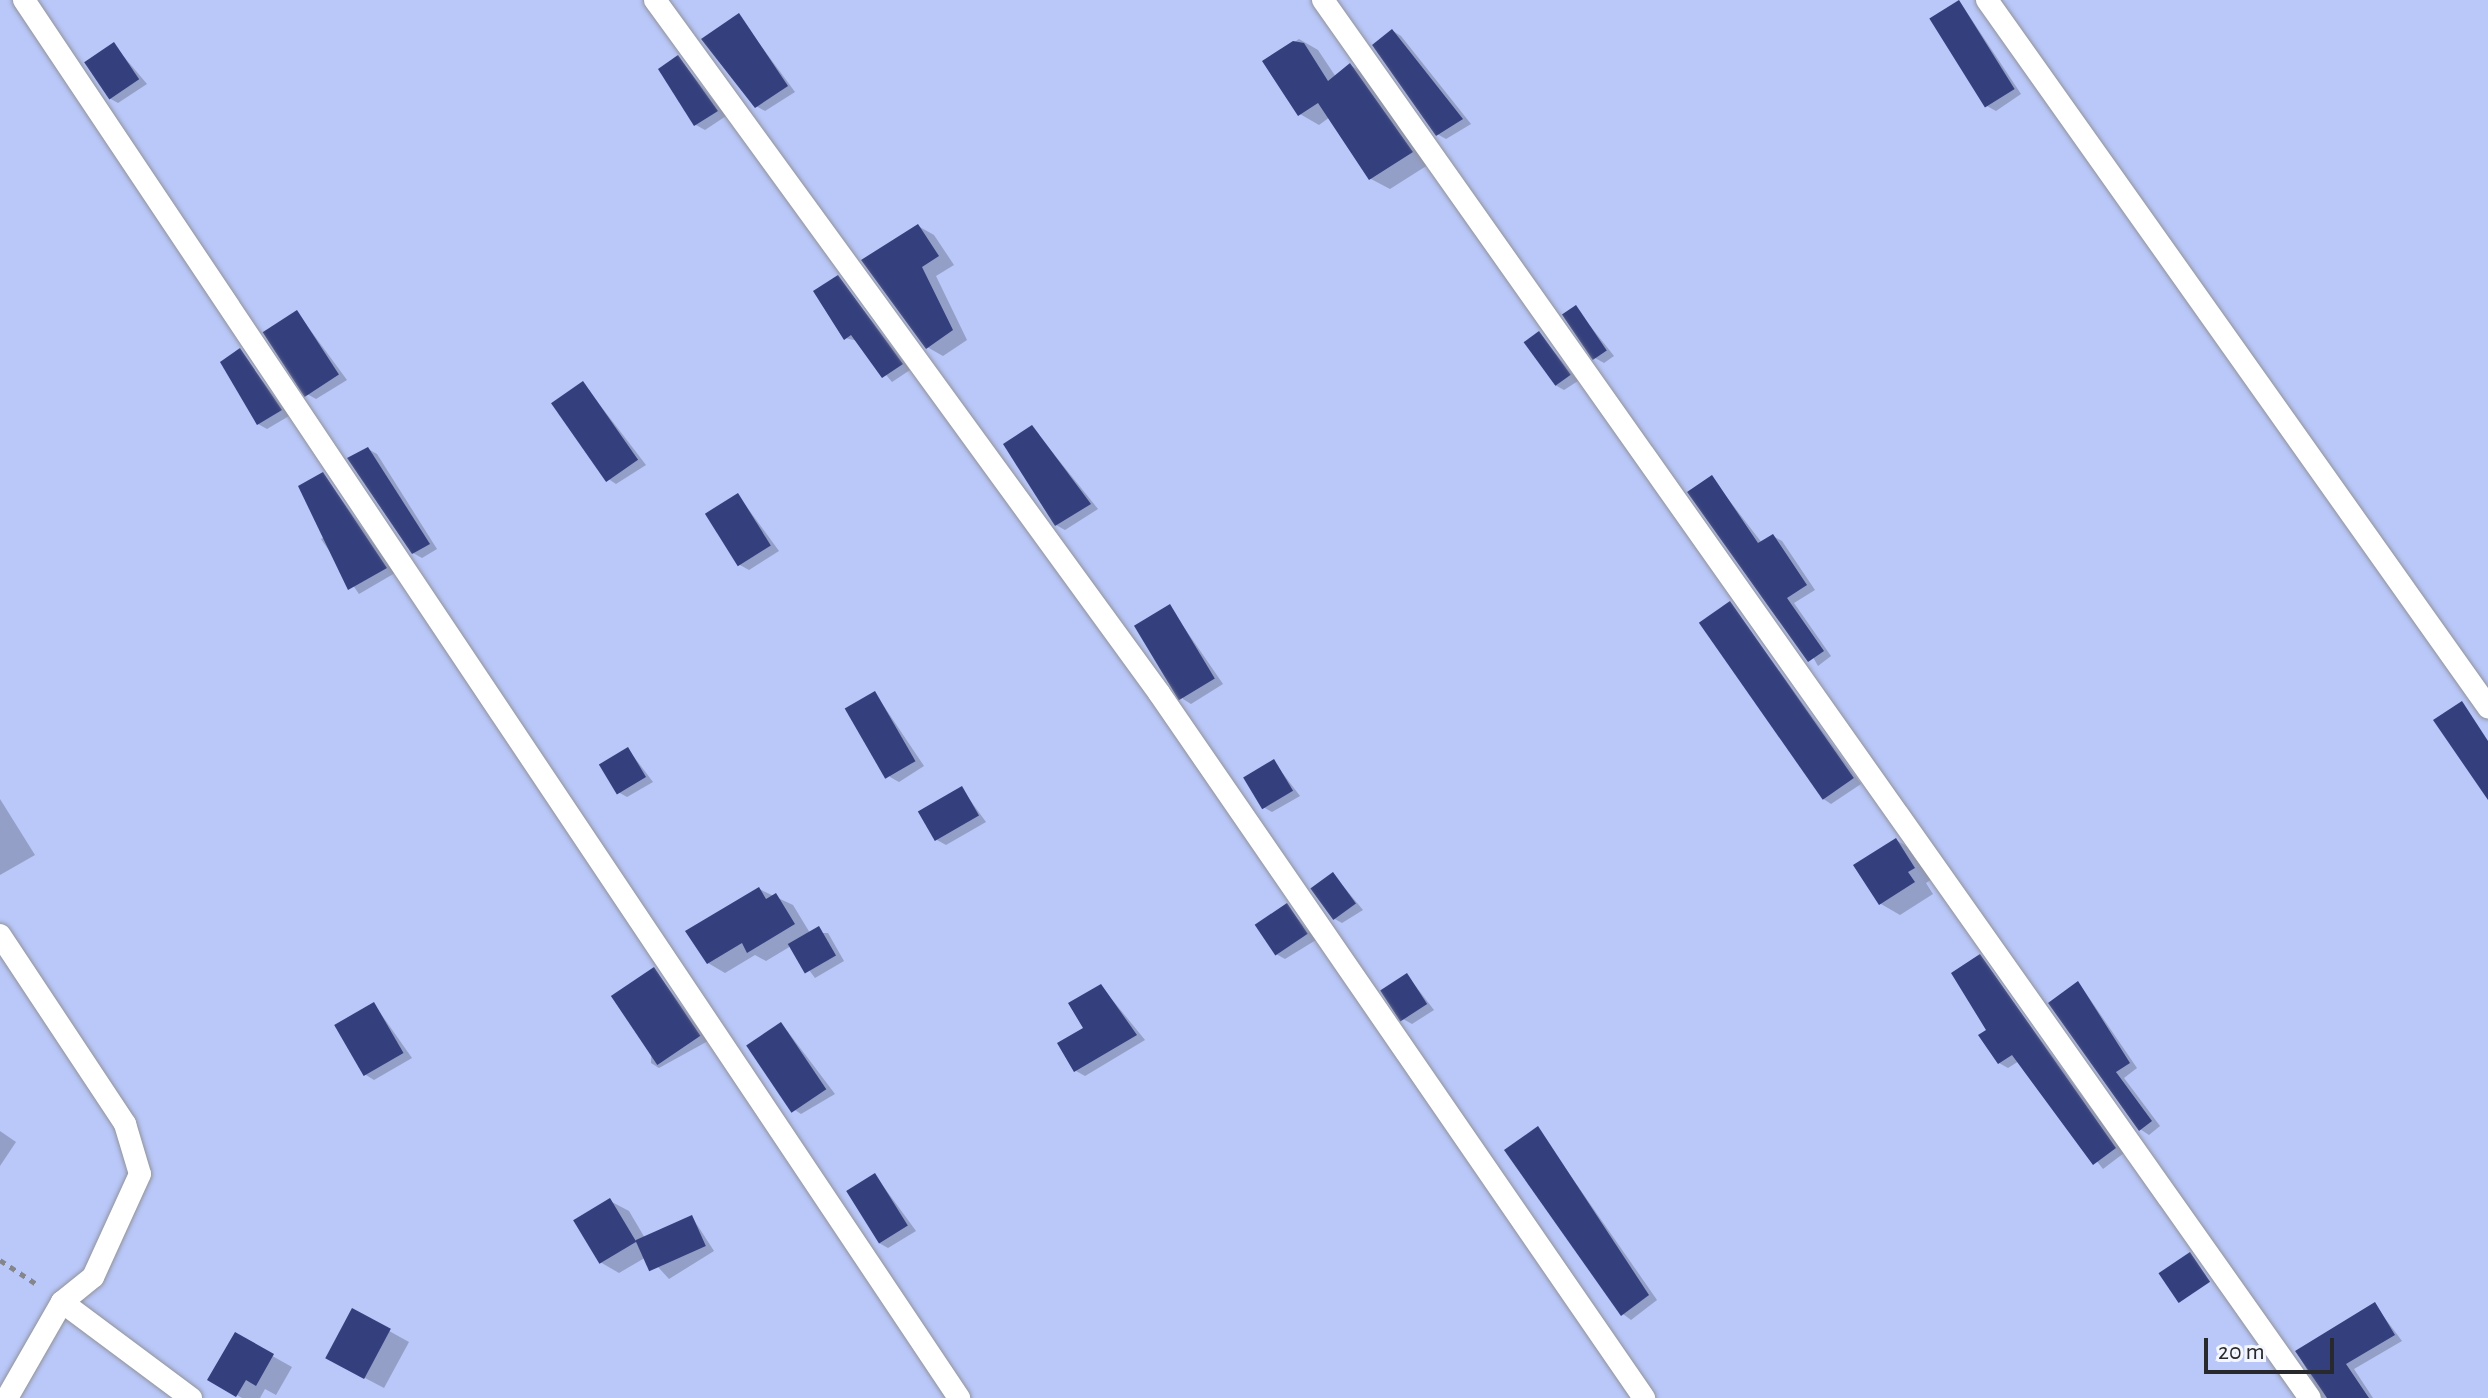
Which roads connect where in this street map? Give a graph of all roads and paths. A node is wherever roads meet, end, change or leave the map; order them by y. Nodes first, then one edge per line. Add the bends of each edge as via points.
1 (24, 0) edge
2 (655, 0) edge
3 (1323, 0) edge
4 (1987, 0) edge
5 (2488, 707) edge
6 (0, 935) edge
7 (0, 1260) edge
8 (62, 1302) junction
9 (7, 1398) edge
10 (191, 1398) edge
11 (959, 1398) edge
12 (1644, 1398) edge
13 (2310, 1398) edge

1 - 11 lane
2 - 12 lane via 1159,693
3 - 13 lane
4 - 5 lane
6 - 8 lane via 125,1124 140,1174 93,1277
7 - 8 path
8 - 9 lane
8 - 10 lane

